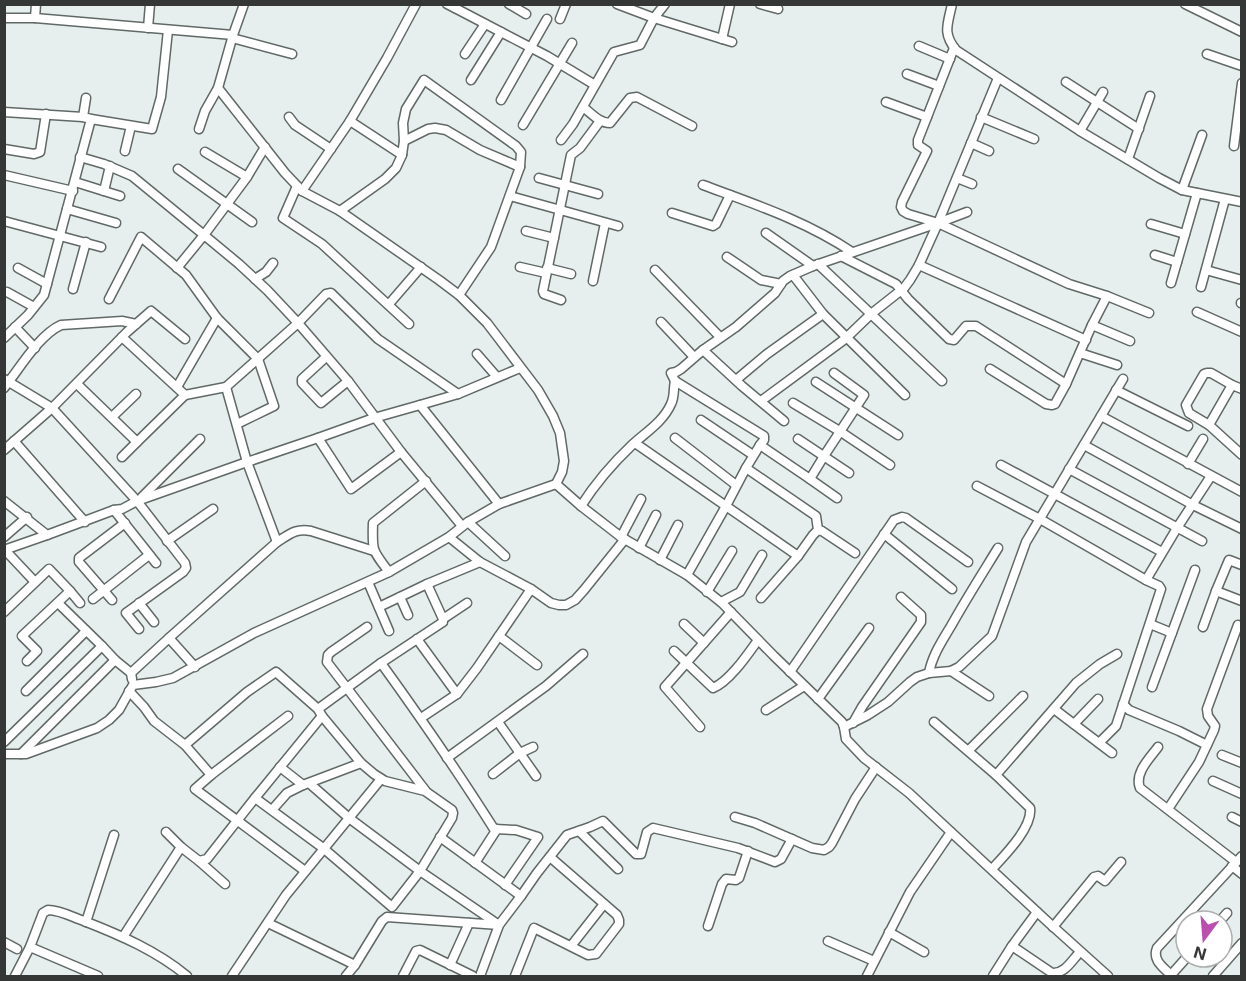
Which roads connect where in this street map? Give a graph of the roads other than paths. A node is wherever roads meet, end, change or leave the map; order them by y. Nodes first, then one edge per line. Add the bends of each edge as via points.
1 (36, 4) edge
2 (150, 4) edge
3 (244, 4) edge
4 (416, 4) edge
5 (509, 4) edge
6 (566, 4) edge
7 (617, 4) edge
8 (664, 4) edge
9 (730, 4) edge
10 (760, 4) edge
11 (952, 4) edge
12 (1185, 4) edge
13 (453, 6) edge
14 (778, 9) dead end
15 (526, 14) dead end
16 (4, 18) edge
17 (36, 18) junction
18 (654, 18) junction
19 (547, 19) dead end
20 (560, 19) dead end
21 (485, 24) junction
22 (148, 28) junction
23 (168, 30) junction
24 (501, 32) junction
25 (1242, 32) edge
26 (232, 37) junction
27 (722, 39) junction
28 (732, 42) dead end
29 (573, 43) dead end
30 (919, 46) dead end
31 (532, 48) junction
32 (954, 48) junction
33 (292, 54) dead end
34 (465, 54) dead end
35 (1207, 54) dead end
36 (950, 59) junction
37 (560, 64) junction
38 (1242, 66) edge
39 (907, 74) dead end
40 (998, 78) junction
41 (471, 80) dead end
42 (1066, 82) dead end
43 (1242, 83) edge
44 (595, 85) junction
45 (939, 86) junction
46 (218, 88) junction
47 (1103, 92) dead end
48 (1150, 96) dead end
49 (86, 98) dead end
50 (501, 100) dead end
51 (886, 102) dead end
52 (1097, 102) junction
53 (583, 107) junction
54 (4, 112) edge
55 (46, 114) junction
56 (289, 117) dead end
57 (927, 117) junction
58 (981, 117) junction
59 (87, 118) junction
60 (350, 121) junction
61 (600, 121) junction
62 (524, 125) dead end
63 (131, 126) junction
64 (692, 126) dead end
65 (199, 129) dead end
66 (1139, 129) junction
67 (1080, 131) junction
68 (1202, 135) dead end
69 (561, 140) dead end
70 (1034, 140) dead end
71 (404, 141) junction
72 (971, 143) junction
73 (1234, 146) dead end
74 (265, 147) junction
75 (4, 149) edge
76 (331, 149) junction
77 (125, 151) dead end
78 (990, 151) dead end
79 (205, 152) dead end
80 (402, 155) junction
81 (80, 157) junction
82 (1128, 159) junction
83 (110, 166) junction
84 (520, 167) junction
85 (178, 169) dead end
86 (4, 175) edge
87 (247, 177) junction
88 (539, 178) dead end
89 (957, 178) junction
90 (972, 184) dead end
91 (703, 185) dead end
92 (565, 186) junction
93 (74, 187) junction
94 (300, 189) junction
95 (1182, 190) junction
96 (104, 191) junction
97 (1197, 193) junction
98 (598, 194) dead end
99 (730, 195) junction
100 (120, 196) dead end
101 (510, 196) junction
102 (1225, 199) junction
103 (1241, 199) edge
104 (227, 204) junction
105 (67, 209) junction
106 (559, 210) junction
107 (340, 211) junction
108 (967, 212) dead end
109 (672, 213) dead end
110 (4, 221) edge
111 (252, 222) dead end
112 (116, 223) dead end
113 (605, 223) junction
114 (938, 223) junction
115 (1151, 224) dead end
116 (618, 226) dead end
117 (526, 231) dead end
118 (766, 233) dead end
119 (1185, 234) junction
120 (60, 235) junction
121 (204, 235) junction
122 (554, 238) junction
123 (86, 242) junction
124 (101, 247) dead end
125 (852, 252) junction
126 (1155, 255) dead end
127 (841, 256) junction
128 (727, 257) dead end
129 (1177, 262) junction
130 (273, 263) dead end
131 (815, 265) junction
132 (919, 265) junction
133 (421, 267) junction
134 (520, 267) dead end
135 (18, 268) dead end
136 (177, 268) junction
137 (547, 270) junction
138 (655, 270) dead end
139 (1206, 270) junction
140 (571, 274) dead end
141 (793, 274) junction
142 (255, 279) junction
143 (1242, 280) edge
144 (593, 281) dead end
145 (1171, 283) dead end
146 (47, 284) junction
147 (781, 284) junction
148 (1201, 287) dead end
149 (73, 289) dead end
150 (902, 290) junction
151 (7, 292) dead end
152 (459, 295) junction
153 (1107, 296) junction
154 (109, 299) dead end
155 (561, 300) dead end
156 (389, 304) junction
157 (34, 307) junction
158 (1197, 312) dead end
159 (1149, 313) dead end
160 (823, 314) junction
161 (871, 314) junction
162 (217, 318) junction
163 (661, 322) dead end
164 (298, 323) junction
165 (136, 324) junction
166 (409, 324) dead end
167 (1092, 325) junction
168 (15, 327) junction
169 (1242, 332) edge
170 (122, 337) junction
171 (720, 337) junction
172 (847, 337) junction
173 (4, 338) edge
174 (185, 339) dead end
175 (1086, 340) junction
176 (1130, 341) dead end
177 (35, 348) junction
178 (703, 350) junction
179 (1080, 353) junction
180 (477, 354) dead end
181 (326, 357) junction
182 (694, 357) junction
183 (258, 359) junction
184 (1117, 364) dead end
185 (520, 368) junction
186 (990, 369) dead end
187 (834, 373) dead end
188 (497, 377) junction
189 (1123, 379) dead end
190 (736, 380) junction
191 (348, 381) junction
192 (675, 381) junction
193 (942, 381) dead end
194 (816, 382) dead end
195 (6, 383) edge
196 (77, 384) junction
197 (1066, 384) junction
198 (1232, 385) junction
199 (177, 387) junction
200 (226, 387) junction
201 (1242, 389) edge
202 (1116, 390) junction
203 (136, 393) dead end
204 (458, 394) junction
205 (185, 395) junction
206 (905, 395) dead end
207 (761, 401) junction
208 (793, 404) dead end
209 (420, 405) junction
210 (52, 408) junction
211 (856, 409) junction
212 (1101, 416) junction
213 (112, 417) junction
214 (374, 418) junction
215 (701, 420) dead end
216 (784, 421) dead end
217 (237, 424) junction
218 (1209, 425) junction
219 (1188, 426) dead end
220 (841, 432) junction
221 (898, 435) dead end
222 (318, 438) junction
223 (675, 438) dead end
224 (200, 439) dead end
225 (798, 439) dead end
226 (1203, 439) dead end
227 (14, 441) junction
228 (137, 442) junction
229 (634, 443) junction
230 (760, 445) junction
231 (1083, 445) junction
232 (4, 450) edge
233 (401, 452) junction
234 (753, 455) junction
235 (1242, 455) edge
236 (824, 456) junction
237 (122, 457) dead end
238 (248, 462) junction
239 (1188, 464) junction
240 (890, 465) dead end
241 (1001, 465) dead end
242 (746, 468) junction
243 (1069, 469) junction
244 (849, 473) dead end
245 (1211, 476) junction
246 (810, 479) junction
247 (426, 481) junction
248 (556, 484) junction
249 (736, 485) junction
250 (977, 486) dead end
251 (1241, 492) edge
252 (1055, 493) junction
253 (837, 498) dead end
254 (641, 499) dead end
255 (4, 501) edge
256 (137, 501) junction
257 (499, 504) junction
258 (1193, 505) junction
259 (581, 506) junction
260 (726, 507) junction
261 (213, 509) dead end
262 (114, 510) junction
263 (656, 515) dead end
264 (27, 517) junction
265 (1040, 519) junction
266 (85, 522) junction
267 (125, 523) junction
268 (465, 524) junction
269 (678, 525) dead end
270 (1177, 528) junction
271 (1242, 529) edge
272 (818, 530) junction
273 (884, 534) junction
274 (47, 535) junction
275 (4, 537) edge
276 (449, 537) junction
277 (623, 538) junction
278 (167, 541) junction
279 (1202, 541) dead end
280 (277, 542) junction
281 (639, 548) junction
282 (998, 548) dead end
283 (4, 550) edge
284 (374, 551) junction
285 (732, 551) dead end
286 (1162, 552) junction
287 (855, 553) dead end
288 (149, 555) junction
289 (762, 555) dead end
290 (505, 556) dead end
291 (798, 556) junction
292 (660, 560) junction
293 (968, 561) dead end
294 (480, 562) junction
295 (156, 563) dead end
296 (1242, 565) edge
297 (1195, 570) dead end
298 (389, 572) junction
299 (687, 575) junction
300 (1146, 580) junction
301 (35, 582) junction
302 (368, 582) junction
303 (427, 584) junction
304 (531, 589) junction
305 (952, 589) dead end
306 (104, 590) junction
307 (70, 591) junction
308 (1216, 591) junction
309 (707, 592) junction
310 (400, 597) junction
311 (901, 597) dead end
312 (93, 598) dead end
313 (761, 598) dead end
314 (112, 600) dead end
315 (721, 602) junction
316 (1242, 602) edge
317 (58, 603) junction
318 (80, 603) dead end
319 (139, 603) junction
320 (467, 603) dead end
321 (379, 607) junction
322 (4, 612) edge
323 (731, 612) junction
324 (408, 615) dead end
325 (443, 619) junction
326 (154, 622) dead end
327 (684, 624) dead end
328 (1150, 624) junction
329 (1238, 625) dead end
330 (368, 627) dead end
331 (1203, 627) dead end
332 (869, 628) dead end
333 (139, 629) dead end
334 (86, 631) junction
335 (389, 631) dead end
336 (1172, 633) junction
337 (499, 636) junction
338 (169, 638) junction
339 (417, 639) junction
340 (758, 640) junction
341 (704, 643) junction
342 (102, 646) junction
343 (674, 651) dead end
344 (583, 654) dead end
345 (1118, 654) dead end
346 (115, 660) junction
347 (27, 661) dead end
348 (381, 663) junction
349 (686, 663) junction
350 (537, 665) dead end
351 (195, 667) junction
352 (951, 671) junction
353 (790, 672) junction
354 (928, 673) junction
355 (131, 674) junction
356 (804, 686) junction
357 (1152, 687) dead end
358 (131, 688) junction
359 (346, 688) junction
360 (26, 691) dead end
361 (457, 694) junction
362 (989, 696) dead end
363 (1023, 696) dead end
364 (818, 699) junction
365 (1098, 699) dead end
366 (1123, 704) junction
367 (1054, 709) junction
368 (766, 710) dead end
369 (320, 712) junction
370 (288, 716) dead end
371 (421, 718) junction
372 (498, 722) junction
373 (934, 722) dead end
374 (1074, 724) junction
375 (848, 725) junction
376 (700, 727) dead end
377 (4, 742) edge
378 (1100, 743) junction
379 (185, 745) junction
380 (1207, 745) junction
381 (533, 747) dead end
382 (1158, 747) dead end
383 (969, 750) junction
384 (520, 753) junction
385 (1112, 753) dead end
386 (4, 754) edge
387 (21, 754) junction
388 (1222, 755) dead end
389 (447, 758) junction
390 (361, 763) junction
391 (1242, 763) edge
392 (280, 767) junction
393 (876, 767) junction
394 (493, 774) dead end
395 (996, 775) junction
396 (211, 776) junction
397 (536, 776) dead end
398 (381, 779) junction
399 (1213, 781) dead end
400 (306, 784) junction
401 (425, 791) junction
402 (1242, 794) edge
403 (255, 798) junction
404 (1168, 809) junction
405 (272, 810) junction
406 (735, 817) dead end
407 (1232, 817) dead end
408 (349, 818) junction
409 (238, 820) junction
410 (1242, 822) edge
411 (497, 829) junction
412 (579, 831) junction
413 (166, 832) dead end
414 (951, 832) junction
415 (114, 835) dead end
416 (440, 837) junction
417 (792, 839) junction
418 (181, 847) junction
419 (324, 848) junction
420 (748, 851) junction
421 (550, 857) junction
422 (199, 861) junction
423 (1236, 861) edge
424 (475, 862) junction
425 (1121, 862) dead end
426 (992, 869) junction
427 (618, 870) dead end
428 (305, 871) junction
429 (420, 871) junction
430 (1242, 874) edge
431 (225, 884) dead end
432 (505, 885) junction
433 (521, 896) junction
434 (604, 904) junction
435 (1037, 912) junction
436 (86, 922) junction
437 (268, 922) junction
438 (469, 923) junction
439 (499, 925) junction
440 (708, 926) dead end
441 (1053, 927) junction
442 (889, 932) junction
443 (123, 937) junction
444 (828, 941) dead end
445 (4, 942) edge
446 (1242, 944) edge
447 (571, 946) junction
448 (1012, 946) junction
449 (30, 947) junction
450 (17, 949) dead end
451 (924, 952) dead end
452 (1080, 952) junction
453 (874, 961) junction
454 (355, 965) junction
455 (450, 966) junction
456 (78, 973) edge
457 (516, 974) edge
458 (15, 976) edge
459 (98, 976) edge
460 (187, 976) edge
461 (232, 976) edge
462 (346, 976) edge
463 (403, 976) edge
464 (473, 976) edge
465 (480, 976) edge
466 (526, 976) edge
467 (867, 976) edge
468 (993, 976) edge
469 (1108, 976) edge
470 (1171, 976) edge
471 (1213, 976) edge

1 - 17 street
2 - 22 street
3 - 26 street
4 - 60 street
5 - 15 street
6 - 20 street
7 - 18 street
8 - 18 street
9 - 27 street
10 - 14 street
11 - 32 street via 947,32
12 - 25 street
13 - 21 street
16 - 17 street
17 - 22 street
18 - 27 street
18 - 44 street via 640,45 614,52
19 - 31 street
21 - 24 street
21 - 34 street
22 - 23 street
23 - 26 street
23 - 63 street via 161,97 152,129
24 - 31 street
24 - 41 street
26 - 33 street
26 - 46 street
27 - 28 street
29 - 37 street
30 - 36 street
31 - 37 street
31 - 50 street
32 - 36 street
32 - 40 street
35 - 38 street
36 - 45 street
37 - 44 street
37 - 62 street
39 - 45 street
40 - 58 street
40 - 67 street
42 - 52 street
43 - 73 street
44 - 53 street
45 - 57 street
46 - 65 street via 204,111
46 - 74 street
47 - 52 street
48 - 66 street
49 - 59 street
51 - 57 street
52 - 66 street
52 - 67 street
53 - 61 street
53 - 69 street
54 - 55 street
55 - 59 street
55 - 75 street via 40,152
56 - 76 street
57 - 114 street via 918,145 927,151 901,207 908,214
58 - 70 street
58 - 72 street
59 - 63 street
59 - 81 street
60 - 76 street
60 - 80 street
61 - 64 street via 610,123 633,97
61 - 92 street via 571,155
63 - 77 street
66 - 82 street
67 - 82 street
68 - 95 street
71 - 80 street
71 - 84 street via 428,129 446,130
71 - 84 street via 406,109 423,80 516,146 521,152
72 - 78 street
72 - 89 street
74 - 87 street
74 - 94 street
76 - 94 street
79 - 87 street
80 - 107 street via 385,179
81 - 83 street
81 - 93 street
82 - 95 street
83 - 96 street
83 - 121 street via 132,176
84 - 101 street
85 - 104 street
86 - 93 street
87 - 104 street
88 - 92 street
89 - 90 street
89 - 114 street
91 - 99 street
92 - 98 street
92 - 106 street
93 - 96 street
93 - 105 street
94 - 107 street
94 - 156 street via 283,218 322,244
95 - 97 street
96 - 100 street
97 - 102 street
97 - 119 street
99 - 109 street via 713,226
99 - 125 street via 786,216
101 - 106 street
101 - 152 street via 491,247
102 - 103 street
102 - 139 street
104 - 111 street
104 - 121 street
105 - 112 street
105 - 120 street
106 - 113 street
106 - 122 street
107 - 133 street
108 - 114 street
110 - 120 street
113 - 116 street
113 - 144 street
114 - 125 street
114 - 132 street
114 - 153 street via 1069,284
115 - 119 street
117 - 122 street
118 - 131 street
119 - 129 street
120 - 123 street
120 - 146 street
121 - 136 street
121 - 142 street
122 - 137 street
123 - 124 street
123 - 149 street
125 - 127 street
126 - 129 street
127 - 131 street
127 - 150 street via 893,281
128 - 147 street via 761,280
129 - 145 street
130 - 142 street
131 - 141 street
131 - 161 street
132 - 150 street
132 - 175 street
133 - 152 street
133 - 156 street
134 - 137 street
135 - 146 street
136 - 154 street via 141,237
136 - 162 street
137 - 140 street
137 - 155 street via 544,294
138 - 171 street
139 - 143 street
139 - 148 street
141 - 147 street
141 - 160 street
142 - 164 street
146 - 157 street
147 - 171 street
150 - 161 street
150 - 197 street via 949,339 954,340 968,325 976,326
151 - 157 street
152 - 185 street via 487,323
153 - 159 street
153 - 167 street
156 - 166 street
157 - 168 street
158 - 169 street
160 - 172 street
160 - 190 street
161 - 172 street
161 - 193 street
162 - 183 street
162 - 199 street
163 - 182 street
164 - 181 street
164 - 183 street
164 - 204 street via 331,293 378,339
165 - 170 street
165 - 174 street via 151,311
165 - 177 street via 122,321 61,325 53,328
167 - 175 street
167 - 176 street
168 - 173 street
168 - 177 street
170 - 196 street
170 - 199 street
171 - 178 street
172 - 206 street
172 - 207 street
175 - 179 street
177 - 195 street
178 - 182 street
178 - 190 street
179 - 184 street
179 - 197 street
180 - 188 street
181 - 191 street
181 - 191 street via 301,381 314,396 323,402
182 - 192 street via 671,373
183 - 200 street
183 - 217 street via 274,406
185 - 188 street
185 - 248 street via 538,390 560,434 564,461
186 - 197 street via 1049,405 1055,404
187 - 211 street via 864,394
188 - 204 street
189 - 202 street
190 - 207 street
191 - 214 street
192 - 229 street via 672,403 663,418
192 - 230 street via 764,436
194 - 211 street
195 - 210 street
196 - 210 street
196 - 213 street
198 - 201 street
198 - 218 street
198 - 218 street via 1207,372 1187,400 1187,410
199 - 205 street
200 - 205 street
200 - 217 street
202 - 212 street
202 - 219 street
203 - 213 street
204 - 209 street
205 - 228 street
207 - 216 street
208 - 220 street
209 - 214 street
209 - 257 street
210 - 227 street
210 - 256 street
211 - 220 street
211 - 221 street
212 - 231 street
212 - 239 street
213 - 228 street
214 - 222 street
214 - 233 street
215 - 234 street
217 - 238 street
218 - 235 street
220 - 236 street
220 - 240 street
222 - 233 street via 351,489
222 - 238 street
223 - 249 street
224 - 256 street
225 - 236 street
226 - 239 street
227 - 232 street
227 - 266 street
228 - 237 street
229 - 259 street
229 - 260 street
230 - 234 street
230 - 246 street
231 - 243 street
231 - 258 street
233 - 247 street
234 - 242 street
236 - 244 street
236 - 246 street
238 - 256 street
238 - 280 street
239 - 245 street
241 - 252 street
242 - 249 street
242 - 272 street via 816,516
243 - 252 street
243 - 270 street
245 - 251 street
245 - 258 street
246 - 253 street
247 - 268 street
247 - 284 street via 373,523
248 - 257 street
248 - 259 street
249 - 260 street
250 - 265 street
252 - 265 street
252 - 286 street
254 - 277 street
255 - 264 street
256 - 262 street
256 - 278 street
257 - 268 street
258 - 270 street
258 - 271 street
259 - 277 street
260 - 291 street
260 - 299 street
261 - 278 street
262 - 266 street
262 - 267 street
263 - 281 street
264 - 274 street
264 - 275 street
265 - 300 street
265 - 352 street via 1026,542 992,636
266 - 274 street
267 - 288 street
267 - 306 street via 79,558
268 - 276 street
268 - 290 street
269 - 292 street
270 - 279 street
270 - 286 street
272 - 287 street
272 - 291 street
273 - 293 street via 894,520 906,518
273 - 305 street
273 - 353 street
274 - 283 street
276 - 294 street
276 - 298 street
277 - 281 street
277 - 304 street via 584,591 566,605 551,603
278 - 319 street via 185,563 184,570
280 - 284 street via 302,529
280 - 338 street
281 - 292 street
282 - 354 street via 936,652
283 - 301 street
284 - 298 street
285 - 309 street
286 - 300 street
288 - 295 street
288 - 306 street
289 - 315 street via 740,592
291 - 313 street
292 - 299 street
294 - 303 street
294 - 304 street
296 - 308 street via 1229,560
297 - 336 street
298 - 302 street
299 - 309 street
300 - 328 street via 1161,589
301 - 307 street via 49,569
301 - 322 street
302 - 321 street
302 - 351 street via 254,633
303 - 310 street
303 - 325 street
304 - 337 street
306 - 312 street
306 - 314 street
307 - 317 street
307 - 318 street
308 - 316 street
308 - 331 street
309 - 315 street
310 - 321 street
310 - 324 street
311 - 375 street via 921,615 921,622
315 - 323 street
317 - 334 street
317 - 347 street via 22,636 37,651
319 - 326 street
319 - 333 street via 126,614
320 - 325 street
321 - 335 street
323 - 340 street
323 - 341 street
325 - 339 street
327 - 341 street
328 - 336 street
328 - 366 street
329 - 380 street via 1207,710 1215,726
330 - 359 street via 328,655 327,662
332 - 364 street
334 - 342 street
334 - 360 street
336 - 357 street
337 - 350 street
337 - 361 street
338 - 351 street
338 - 355 street
339 - 348 street
339 - 361 street
340 - 349 street via 717,687
340 - 353 street
341 - 349 street
342 - 346 street
342 - 377 street
343 - 349 street
344 - 372 street
345 - 367 street via 1076,683
346 - 355 street
346 - 387 street
348 - 359 street
348 - 371 street
349 - 376 street via 665,687
351 - 358 street via 173,678
352 - 354 street
352 - 362 street
353 - 356 street
354 - 375 street
355 - 358 street
356 - 364 street
356 - 368 street
358 - 379 street via 154,721
358 - 387 street via 119,710 97,728
359 - 369 street
359 - 401 street
361 - 371 street
363 - 383 street
364 - 375 street
365 - 374 street
366 - 378 street via 1116,726
366 - 380 street
367 - 374 street
367 - 395 street
369 - 379 street via 276,672
369 - 390 street
369 - 392 street
370 - 396 street
371 - 389 street
372 - 384 street
372 - 389 street
373 - 383 street
374 - 378 street
375 - 393 street via 846,739
378 - 385 street
379 - 396 street
380 - 404 street
381 - 384 street
382 - 404 street via 1139,774 1138,783
383 - 395 street
384 - 394 street
384 - 397 street
386 - 387 street
388 - 391 street
389 - 411 street
390 - 398 street
390 - 400 street
392 - 400 street
392 - 403 street
393 - 414 street
393 - 417 street via 828,847 812,848
395 - 426 street via 1031,813 1016,841
396 - 409 street via 195,789
398 - 401 street
398 - 408 street
399 - 402 street
400 - 405 street via 287,793
400 - 408 street
401 - 416 street via 453,813
403 - 405 street
403 - 409 street
404 - 423 street
405 - 419 street
406 - 417 street
407 - 410 street
408 - 419 street
408 - 429 street
409 - 422 street via 207,859
409 - 428 street
411 - 424 street
411 - 432 street via 538,837
412 - 420 street via 603,820 636,854 641,854 647,832 653,828
412 - 421 street via 567,834
412 - 427 street
413 - 418 street
414 - 426 street
414 - 442 street via 914,885
415 - 436 street
416 - 424 street
416 - 429 street
417 - 420 street via 781,859 775,862
418 - 422 street
418 - 443 street
419 - 428 street
419 - 429 street via 392,907
420 - 440 street via 739,878 726,879 722,884
421 - 433 street
421 - 434 street
422 - 431 street
423 - 430 street
423 - 470 street via 1157,948 1155,958
424 - 432 street
425 - 441 street via 1105,881 1094,876
426 - 435 street
428 - 437 street
429 - 439 street
432 - 433 street
433 - 439 street
434 - 447 street
434 - 447 street via 619,920 612,934 596,954 588,955
435 - 441 street
435 - 448 street
436 - 443 street
436 - 449 street via 48,910 43,913
437 - 454 street
437 - 461 street
438 - 439 street
438 - 454 street via 387,917
438 - 455 street
439 - 465 street
441 - 452 street
442 - 451 street
442 - 453 street
443 - 460 street
444 - 453 street
445 - 450 street
446 - 471 street
447 - 457 street via 534,928
448 - 452 street via 1052,973 1063,970
448 - 468 street
449 - 456 street
449 - 458 street
452 - 469 street
453 - 467 street
454 - 462 street
455 - 463 street via 418,950
455 - 464 street
456 - 459 street
457 - 466 street

